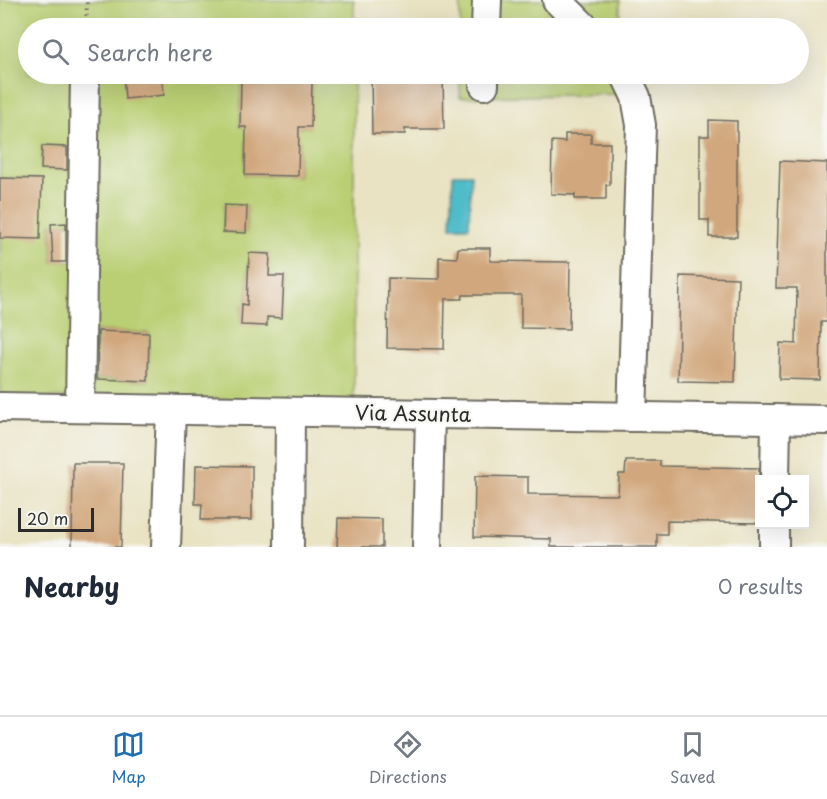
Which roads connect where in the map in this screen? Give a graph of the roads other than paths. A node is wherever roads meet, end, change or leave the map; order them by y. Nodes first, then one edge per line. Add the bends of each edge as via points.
1 (487, 0) edge
2 (557, 0) edge
3 (486, 18) edge
4 (575, 18) edge
5 (85, 84) edge
6 (630, 84) edge
7 (0, 407) edge
8 (80, 408) junction
9 (171, 410) junction
10 (290, 413) junction
11 (430, 414) junction
12 (632, 417) junction
13 (776, 419) junction
14 (827, 420) edge
15 (775, 475) edge
16 (774, 529) edge
17 (166, 547) edge
18 (289, 547) edge
19 (427, 547) edge
20 (774, 547) edge

1 - 3 street
2 - 4 street
5 - 8 street
6 - 12 street via 641,125
7 - 8 street, Via Assunta
8 - 9 street, Via Assunta
9 - 10 street, Via Assunta
9 - 17 street
10 - 11 street, Via Assunta
10 - 18 street
11 - 12 street, Via Assunta
11 - 19 street
12 - 13 street, Via Assunta
13 - 14 street, Via Assunta
13 - 15 street
16 - 20 street

